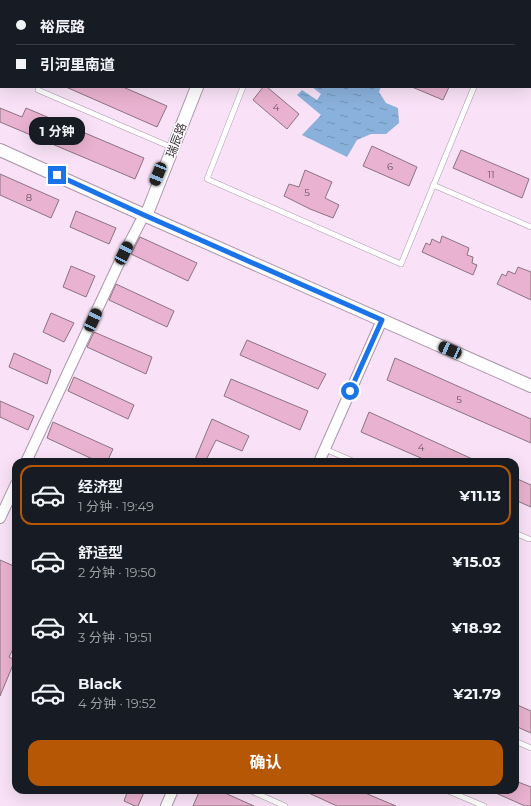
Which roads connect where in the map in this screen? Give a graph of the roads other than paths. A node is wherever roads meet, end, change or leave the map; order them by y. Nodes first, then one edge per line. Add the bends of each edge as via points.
1 (191, 88) edge
2 (197, 88) edge
3 (243, 88) edge
4 (474, 88) edge
5 (38, 90) dead end
6 (170, 148) junction
7 (0, 150) edge
8 (434, 185) junction
9 (144, 215) junction
10 (531, 227) edge
11 (382, 320) junction
12 (531, 386) edge
13 (324, 449) junction
14 (28, 458) edge
15 (321, 458) edge
16 (345, 458) edge
17 (12, 492) edge
18 (0, 518) edge
19 (519, 535) edge
20 (529, 539) dead end
21 (519, 743) edge
22 (531, 748) edge
23 (171, 794) edge
24 (258, 794) edge
25 (456, 794) edge
26 (166, 806) edge
27 (285, 806) edge
28 (484, 806) edge

1 - 6 street, 瑞辰路
2 - 6 street, 瑞辰路
3 - 8 lane via 207,179 401,264
4 - 8 lane
5 - 6 lane
6 - 9 street, 瑞辰路
7 - 9 street
8 - 10 lane
9 - 11 street
9 - 14 street
11 - 12 street
11 - 13 street
13 - 15 street
13 - 16 lane
17 - 18 street
19 - 20 lane
21 - 22 lane
23 - 26 street
24 - 27 lane
25 - 28 lane

